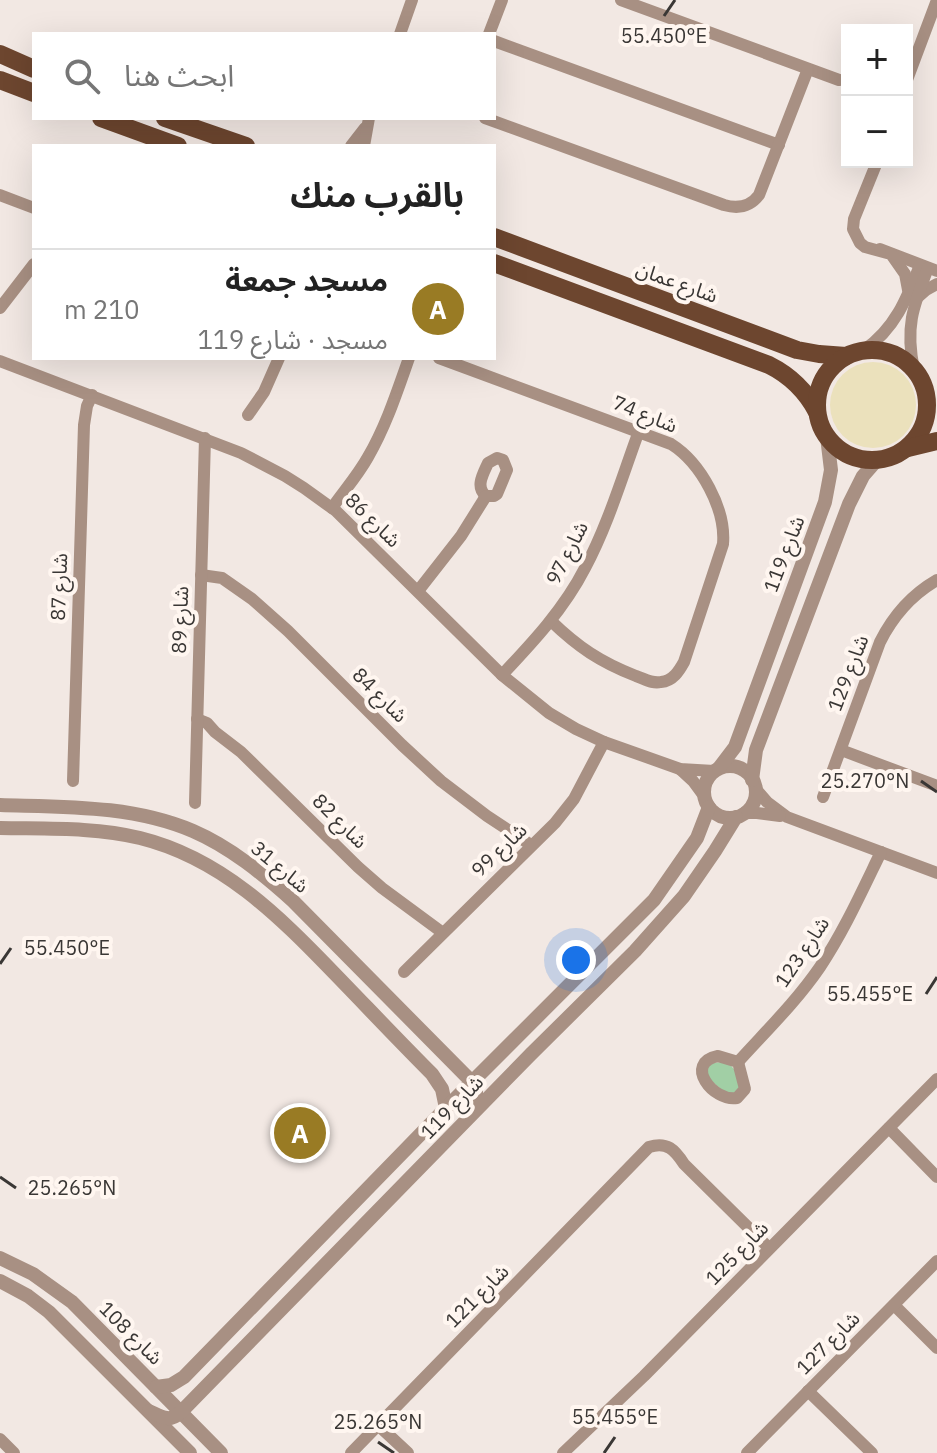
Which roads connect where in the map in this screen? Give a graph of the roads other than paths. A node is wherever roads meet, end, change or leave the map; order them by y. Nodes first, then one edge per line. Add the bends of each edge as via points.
1 (412, 0) edge
2 (502, 0) edge
3 (621, 0) edge
4 (937, 0) edge
5 (401, 32) edge
6 (490, 32) edge
7 (496, 42) edge
8 (0, 54) edge
9 (913, 64) edge
10 (32, 68) edge
11 (808, 69) junction
12 (0, 80) edge
13 (839, 80) dead end
14 (32, 92) edge
15 (106, 120) edge
16 (171, 120) edge
17 (490, 120) edge
18 (368, 122) edge
19 (172, 144) edge
20 (240, 144) edge
21 (352, 144) edge
22 (364, 144) edge
23 (779, 145) junction
24 (875, 168) edge
25 (0, 195) edge
26 (32, 207) edge
27 (496, 238) edge
28 (889, 254) junction
29 (496, 264) edge
30 (32, 267) edge
31 (928, 268) edge
32 (937, 284) edge
33 (912, 297) junction
34 (0, 308) edge
35 (855, 353) junction
36 (278, 360) edge
37 (408, 360) edge
38 (444, 360) edge
39 (0, 361) edge
40 (914, 370) junction
41 (931, 393) edge
42 (92, 395) junction
43 (817, 412) junction
44 (248, 415) dead end
45 (639, 431) junction
46 (827, 437) junction
47 (205, 438) junction
48 (937, 441) edge
49 (908, 448) junction
50 (877, 460) junction
51 (486, 496) dead end
52 (332, 508) junction
53 (201, 575) junction
54 (937, 580) edge
55 (418, 591) junction
56 (551, 621) junction
57 (502, 675) junction
58 (197, 719) junction
59 (215, 732) junction
60 (197, 738) junction
61 (604, 742) junction
62 (841, 750) junction
63 (680, 769) junction
64 (717, 770) junction
65 (73, 781) dead end
66 (754, 784) junction
67 (937, 786) edge
68 (823, 797) dead end
69 (706, 802) junction
70 (195, 803) dead end
71 (0, 805) edge
72 (740, 815) junction
73 (787, 817) junction
74 (0, 828) edge
75 (531, 845) junction
76 (881, 852) junction
77 (937, 873) edge
78 (278, 916) junction
79 (443, 933) junction
80 (339, 948) junction
81 (404, 972) dead end
82 (738, 1062) dead end
83 (937, 1079) edge
84 (473, 1083) junction
85 (446, 1108) junction
86 (889, 1128) junction
87 (450, 1136) junction
88 (937, 1177) edge
89 (769, 1248) junction
90 (302, 1257) junction
91 (0, 1258) edge
92 (937, 1261) edge
93 (0, 1281) edge
94 (290, 1301) junction
95 (894, 1305) junction
96 (937, 1348) edge
97 (156, 1387) junction
98 (808, 1391) junction
99 (149, 1411) junction
100 (181, 1412) junction
101 (378, 1425) junction
102 (0, 1439) edge
103 (14, 1453) edge
104 (190, 1453) edge
105 (221, 1453) edge
106 (351, 1453) edge
107 (408, 1453) edge
108 (563, 1453) edge
109 (747, 1453) edge
110 (872, 1453) edge

1 - 5 street
2 - 6 street
3 - 11 street
4 - 9 street
7 - 23 street
8 - 10 main road
11 - 13 street
11 - 23 street
12 - 14 main road
15 - 19 main road
16 - 20 main road
17 - 23 street via 735,207 759,195
18 - 21 street
18 - 22 street
24 - 28 street via 859,225 869,242
25 - 26 street
27 - 35 main road, شارع عمان via 786,346 819,354
28 - 31 street
28 - 33 street via 905,274
29 - 43 main road via 769,365 799,386
30 - 34 street
31 - 33 street
32 - 33 street
33 - 35 street via 875,343
33 - 40 street
35 - 40 main road via 887,352
35 - 43 main road via 826,374
36 - 44 street
37 - 52 street via 376,443
38 - 45 street, شارع 74
39 - 42 street, شارع 86
40 - 41 main road
41 - 49 main road via 917,438
42 - 47 street, شارع 86
42 - 65 street, شارع 87 via 84,425
43 - 46 main road
45 - 56 street, شارع 97 via 592,554
45 - 56 street, شارع 74 via 671,444 692,462 722,524 723,544 680,669 657,683 614,668
46 - 50 main road via 844,453
46 - 64 street, شارع 119 via 831,470 825,502 735,747
47 - 52 street, شارع 86 via 263,464
47 - 53 street, شارع 89
48 - 49 main road
49 - 50 main road
50 - 66 street via 849,504 756,750
51 - 55 street
52 - 55 street, شارع 86
53 - 58 street, شارع 89
53 - 75 street, شارع 84 via 222,578 252,599 441,781
54 - 62 street, شارع 129 via 905,604 886,630
55 - 57 street, شارع 86
56 - 57 street, شارع 97
57 - 61 street, شارع 86 via 549,713
58 - 59 street, شارع 82
58 - 60 street, شارع 89
59 - 60 street
59 - 79 street, شارع 82 via 358,867
60 - 70 street, شارع 89
61 - 63 street, شارع 86
61 - 75 street, شارع 99 via 574,799
62 - 67 street
62 - 68 street, شارع 129
63 - 64 street, شارع 86
63 - 69 street, شارع 86
64 - 66 street via 742,769
64 - 69 street via 707,780
66 - 72 street via 753,802
66 - 73 street
69 - 72 street via 721,816
69 - 84 street, شارع 119 via 697,838 654,900
71 - 80 street, شارع 31 via 107,809 193,831 274,884
72 - 73 street
72 - 87 street, شارع 119 via 667,916
73 - 76 street
74 - 78 street, شارع 31 via 110,832 160,844 210,867
75 - 79 street, شارع 99
76 - 77 street
76 - 82 street, شارع 123 via 819,968
78 - 80 street via 327,958
78 - 85 street, شارع 31 via 432,1074
79 - 81 street, شارع 99
80 - 84 street, شارع 31
83 - 86 street, شارع 125
84 - 85 street, شارع 119
84 - 87 street via 475,1101
85 - 90 street, شارع 119
86 - 88 street
86 - 89 street, شارع 125
87 - 94 street, شارع 119
89 - 101 street, شارع 121 via 684,1164 666,1154 649,1155 631,1167
89 - 108 street, شارع 125
90 - 94 street via 276,1296 280,1302
90 - 97 street, شارع 119 via 180,1381
91 - 97 street, شارع 108 via 60,1292
92 - 95 street, شارع 127
93 - 99 street, شارع 108 via 49,1312
94 - 100 street, شارع 119
95 - 96 street
95 - 98 street, شارع 127
97 - 100 street, شارع 108
98 - 109 street, شارع 127
98 - 110 street
99 - 100 street via 168,1419
99 - 104 street, شارع 108
100 - 105 street, شارع 108
101 - 106 street, شارع 121
101 - 107 street
102 - 103 street

